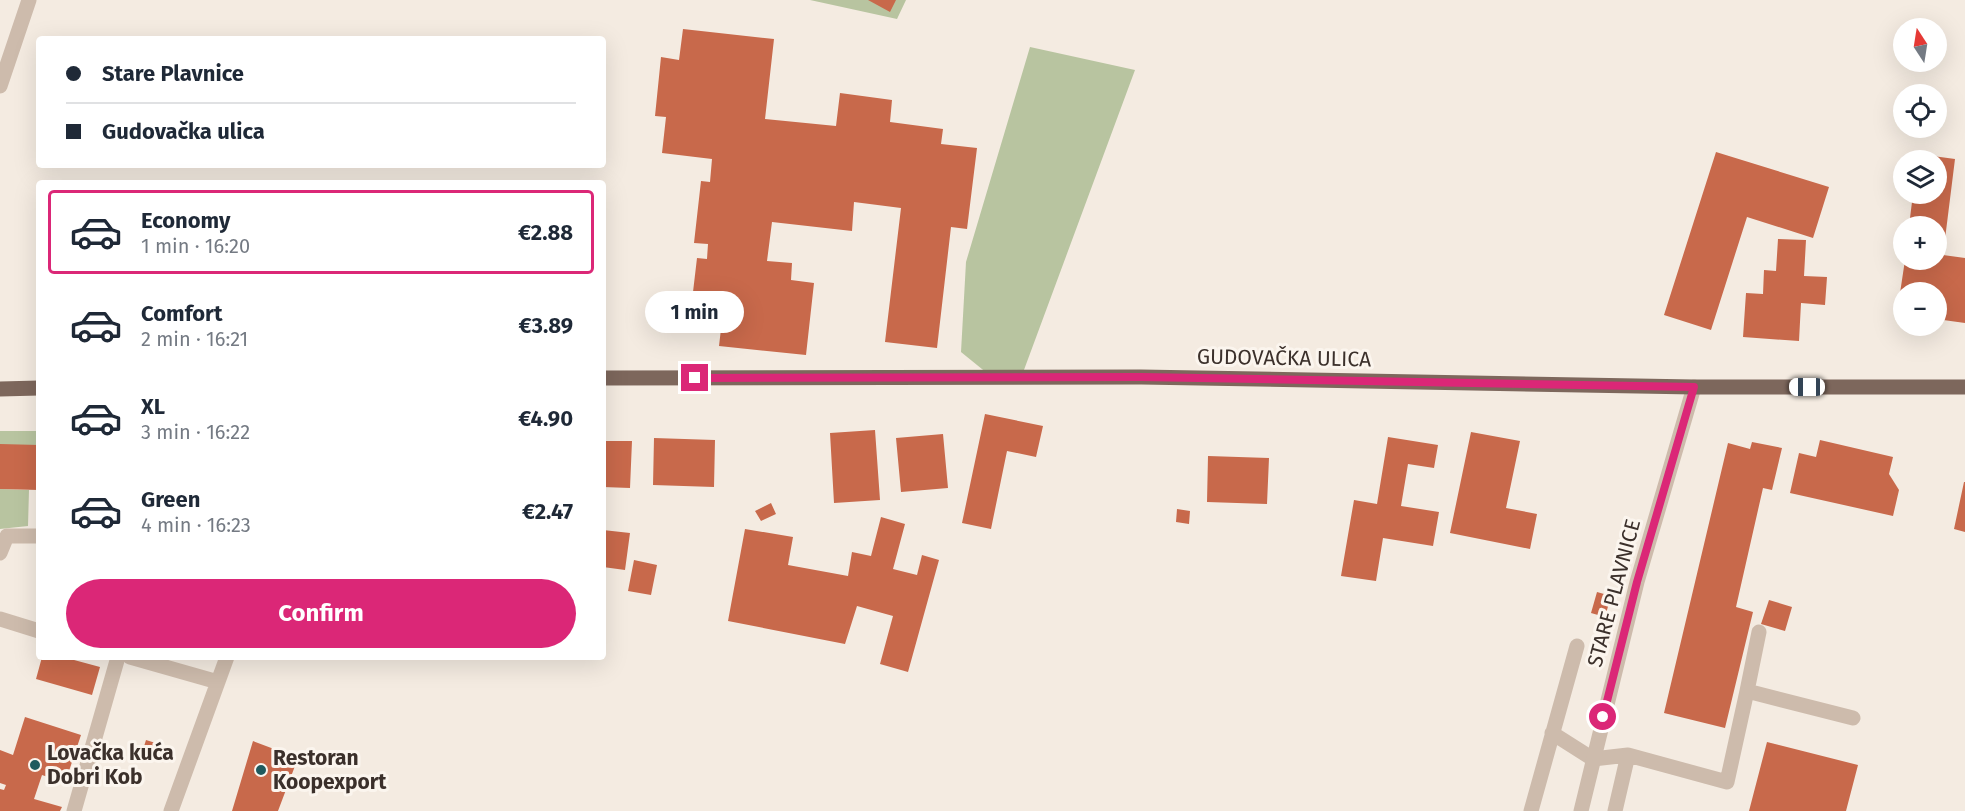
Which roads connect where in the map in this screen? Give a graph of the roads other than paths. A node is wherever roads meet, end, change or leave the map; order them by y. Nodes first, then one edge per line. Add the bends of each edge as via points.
1 (29, 0) edge
2 (0, 86) edge
3 (606, 378) edge
4 (1694, 387) junction
5 (1965, 387) edge
6 (36, 388) edge
7 (0, 389) edge
8 (4, 536) edge
9 (36, 536) edge
10 (0, 553) edge
11 (0, 620) edge
12 (36, 630) edge
13 (1759, 632) dead end
14 (1577, 646) dead end
15 (117, 660) edge
16 (141, 660) edge
17 (226, 660) edge
18 (218, 682) junction
19 (1747, 692) junction
20 (1853, 718) dead end
21 (1552, 733) junction
22 (1628, 755) junction
23 (1593, 759) junction
24 (74, 811) edge
25 (171, 811) edge
26 (1531, 811) edge
27 (1581, 811) edge
28 (1615, 811) edge

1 - 2 street
3 - 4 main road, GUDOVAČKA ULICA via 1141,377
4 - 5 main road, GUDOVAČKA ULICA
4 - 23 street, STARE PLAVNICE via 1637,582
6 - 7 main road
8 - 9 street
8 - 10 street
11 - 12 street
13 - 19 street
14 - 21 street
15 - 24 street
16 - 18 street
17 - 18 street
18 - 25 street
19 - 20 street
19 - 22 street via 1727,782
21 - 23 street
21 - 26 street
22 - 23 street
22 - 28 street
23 - 27 street, STARE PLAVNICE

